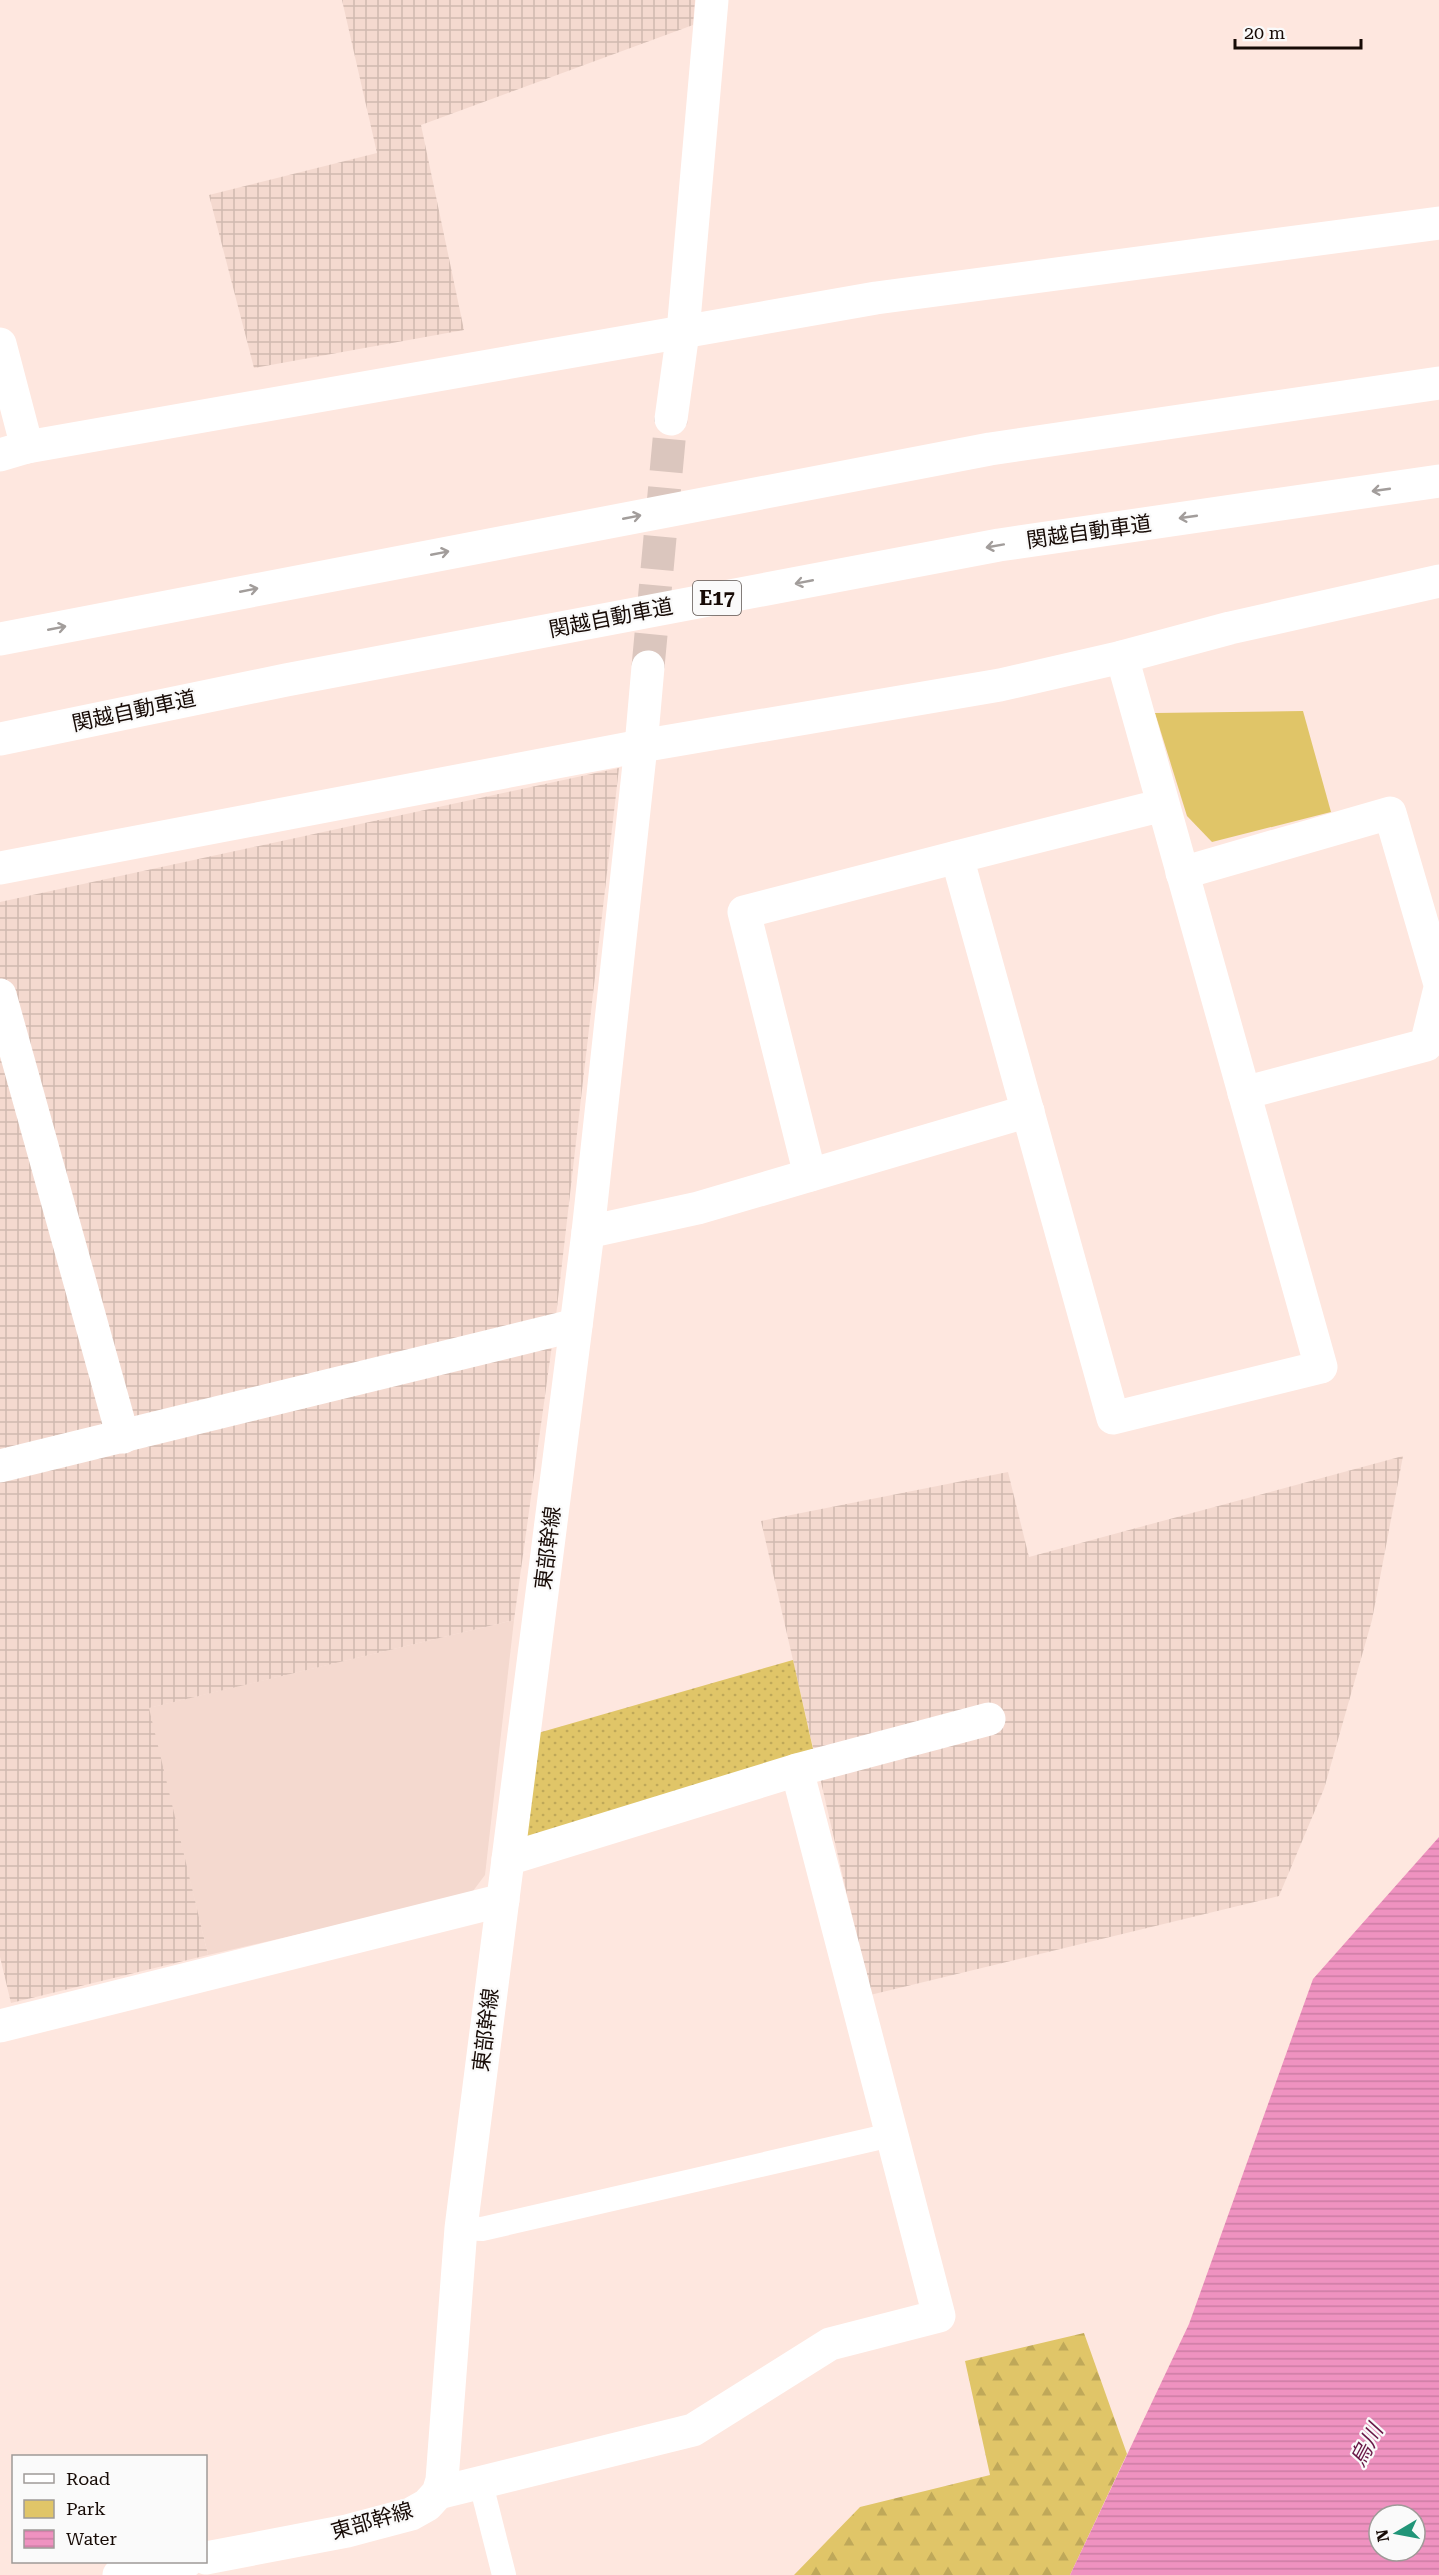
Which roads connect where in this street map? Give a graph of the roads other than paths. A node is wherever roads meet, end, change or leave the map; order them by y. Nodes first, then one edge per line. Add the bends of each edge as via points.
1 (712, 0) edge
2 (1439, 223) edge
3 (682, 332) junction
4 (0, 344) edge
5 (1439, 383) edge
6 (671, 419) tunnel mouth
7 (13, 451) edge
8 (1439, 481) edge
9 (1439, 581) edge
10 (0, 639) edge
11 (1122, 657) junction
12 (648, 667) tunnel mouth
13 (0, 739) edge
14 (641, 746) junction
15 (1163, 805) junction
16 (957, 857) junction
17 (0, 868) edge
18 (1182, 873) junction
19 (1439, 981) edge
20 (1439, 992) edge
21 (0, 995) edge
22 (1244, 1093) junction
23 (1028, 1111) junction
24 (810, 1175) junction
25 (588, 1232) junction
26 (576, 1325) junction
27 (123, 1437) junction
28 (0, 1466) edge
29 (989, 1719) dead end
30 (797, 1770) junction
31 (508, 1859) junction
32 (503, 1900) junction
33 (0, 2026) edge
34 (891, 2135) junction
35 (462, 2228) junction
36 (481, 2484) junction
37 (438, 2493) junction
38 (207, 2558) edge
39 (181, 2563) edge
40 (119, 2575) edge
41 (504, 2575) edge

1 - 3 main road
2 - 3 main road via 876,298
3 - 6 main road
3 - 7 main road
4 - 7 main road
10 -> 5 main road via 990,449
8 -> 13 main road, 関越自動車道 / E17 via 999,545 285,680
9 - 11 main road via 1230,628
11 - 14 main road via 1000,685
11 - 15 main road
12 - 14 main road, 東部幹線
14 - 17 main road
14 - 25 main road, 東部幹線
15 - 16 main road
15 - 18 main road
16 - 23 main road
16 - 24 main road via 744,912
18 - 19 main road via 1390,813
18 - 22 main road
20 - 22 main road via 1426,1045
21 - 27 main road
22 - 23 main road via 1320,1367 1113,1418
23 - 24 main road
24 - 25 main road via 698,1208
25 - 26 main road, 東部幹線
26 - 27 main road
26 - 31 main road, 東部幹線
27 - 28 main road
29 - 30 main road
30 - 31 main road
30 - 34 main road
31 - 32 main road, 東部幹線
32 - 33 main road
32 - 35 main road, 東部幹線
34 - 35 lane via 482,2229
34 - 36 main road via 939,2316 830,2344 693,2430
35 - 37 main road, 東部幹線 via 446,2455
36 - 37 main road
36 - 41 lane
37 - 38 main road, 東部幹線 via 411,2514 379,2523
39 - 40 main road

